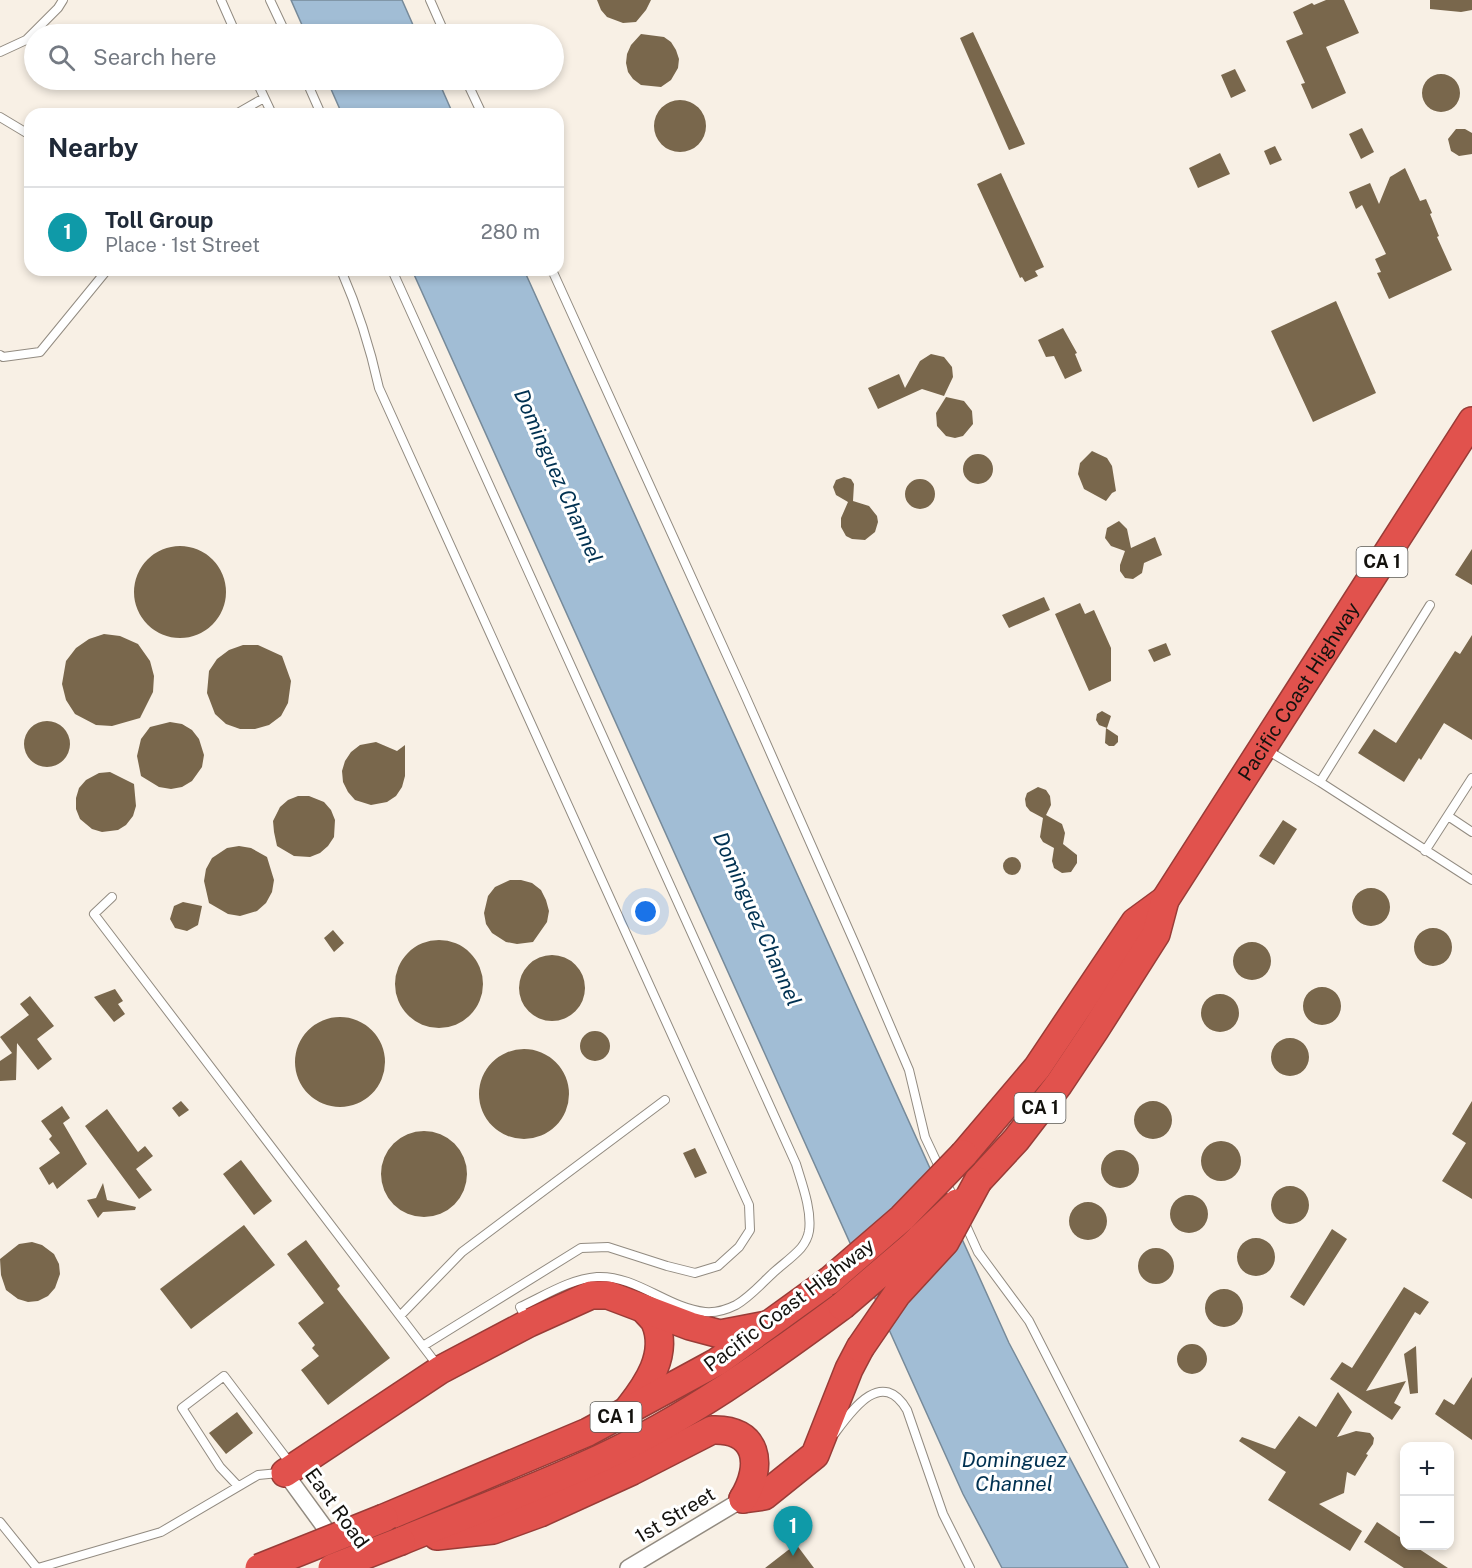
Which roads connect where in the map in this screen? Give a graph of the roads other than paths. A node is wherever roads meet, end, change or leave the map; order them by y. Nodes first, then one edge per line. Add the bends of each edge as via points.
1 (63, 0) edge
2 (220, 0) edge
3 (270, 0) edge
4 (430, 0) edge
5 (42, 24) edge
6 (231, 24) edge
7 (281, 24) edge
8 (441, 24) edge
9 (24, 41) edge
10 (0, 52) edge
11 (260, 90) edge
12 (310, 90) edge
13 (471, 90) edge
14 (264, 98) junction
15 (246, 108) edge
16 (269, 108) edge
17 (318, 108) edge
18 (479, 108) edge
19 (0, 117) edge
20 (24, 131) edge
21 (102, 276) edge
22 (344, 276) edge
23 (395, 276) edge
24 (555, 276) edge
25 (0, 355) edge
26 (1472, 421) edge
27 (1430, 605) dead end
28 (1263, 748) junction
29 (1472, 778) edge
30 (1320, 782) junction
31 (1448, 816) junction
32 (1472, 832) edge
33 (1425, 851) junction
34 (1472, 880) edge
35 (112, 897) dead end
36 (1084, 1023) junction
37 (665, 1100) dead end
38 (978, 1181) junction
39 (643, 1308) junction
40 (400, 1316) junction
41 (529, 1323) junction
42 (767, 1325) junction
43 (423, 1346) junction
44 (440, 1370) junction
45 (627, 1412) junction
46 (815, 1455) junction
47 (289, 1470) junction
48 (238, 1486) junction
49 (743, 1498) junction
50 (0, 1521) edge
51 (400, 1541) junction
52 (38, 1568) edge
53 (260, 1568) edge
54 (332, 1568) edge
55 (355, 1568) edge
56 (628, 1568) edge
57 (970, 1568) edge
58 (1155, 1568) edge

1 - 5 lane
2 - 6 lane
3 - 7 lane
4 - 8 lane
9 - 10 lane
11 - 14 lane
12 - 17 lane
13 - 18 lane
14 - 15 lane
14 - 16 lane
19 - 20 lane
21 - 25 lane via 40,352
22 - 43 lane via 368,339 379,388 749,1205 750,1230 739,1247 718,1266 695,1273 608,1247 581,1248
23 - 41 lane via 796,1164 809,1217 809,1232 801,1247 742,1302 725,1310 699,1311 628,1282 598,1277 576,1282 520,1307
24 - 58 lane via 859,953 909,1070 925,1137 978,1252 1029,1321
26 - 28 highway, Pacific Coast Highway / CA 1
27 - 30 lane
28 - 30 lane
28 - 36 highway, Pacific Coast Highway / CA 1 via 1165,900 1156,934 1105,990
29 - 31 lane
30 - 33 lane
31 - 32 lane
31 - 33 lane
33 - 34 lane
35 - 40 lane via 94,914
36 - 38 highway, Pacific Coast Highway / CA 1 via 1059,1084
36 - 42 highway, Pacific Coast Highway / CA 1, bridge via 1037,1068 964,1154 902,1218 829,1281
37 - 40 lane via 462,1252
38 - 46 highway, bridge via 945,1242 897,1294 860,1348
38 - 51 highway, Pacific Coast Highway / CA 1, bridge via 912,1246 842,1306 732,1384 600,1458
39 - 41 highway via 608,1296 591,1295
39 - 42 highway via 720,1334
39 - 45 highway via 655,1322 657,1358 650,1381
40 - 43 lane
41 - 44 highway
42 - 45 highway, Pacific Coast Highway / CA 1 via 717,1362
43 - 44 lane
44 - 47 highway
45 - 53 highway, Pacific Coast Highway / CA 1, bridge via 588,1432
46 - 49 highway via 764,1496
46 - 57 lane via 856,1405 876,1393 894,1394 907,1410 943,1514
47 - 48 lane via 258,1474
47 - 48 lane via 224,1376 182,1408 220,1467
47 - 55 street, East Road
48 - 52 lane via 161,1532
49 - 51 highway via 754,1475 753,1451 739,1435 712,1430 632,1471 493,1530
49 - 56 street, 1st Street
50 - 52 lane
51 - 54 highway, Pacific Coast Highway / CA 1, bridge

